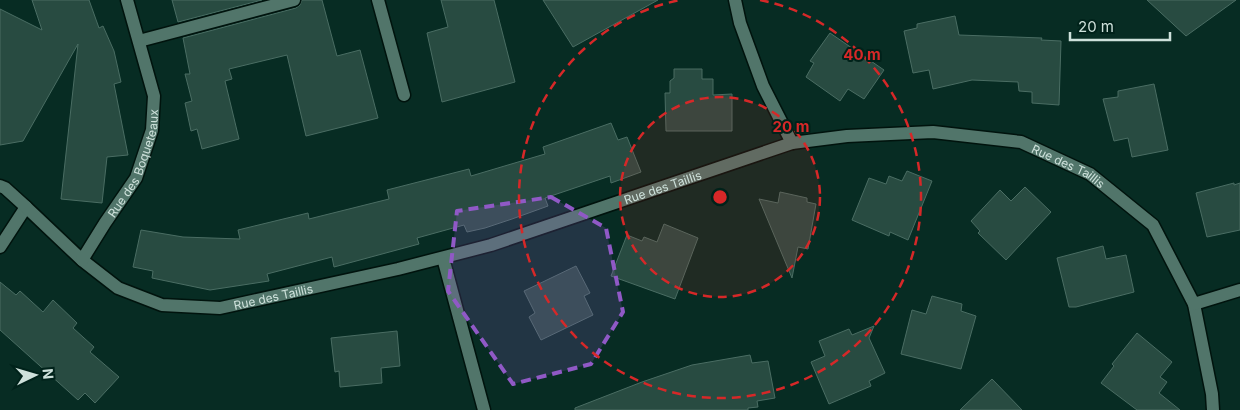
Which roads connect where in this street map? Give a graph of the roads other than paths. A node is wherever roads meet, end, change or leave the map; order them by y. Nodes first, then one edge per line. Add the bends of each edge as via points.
1 (127, 0) edge
2 (294, 0) edge
3 (378, 0) edge
4 (735, 0) edge
5 (139, 41) junction
6 (404, 95) dead end
7 (792, 143) junction
8 (0, 186) edge
9 (26, 207) junction
10 (0, 247) edge
11 (443, 258) junction
12 (82, 260) junction
13 (1240, 290) edge
14 (1194, 304) junction
15 (484, 410) edge
16 (1213, 410) edge

1 - 5 street, Rue des Boqueteaux
2 - 5 street
3 - 6 street
4 - 7 street via 763,86
5 - 12 street, Rue des Boqueteaux via 154,96 152,130 136,178
7 - 11 street, Rue des Taillis via 491,245
7 - 14 street, Rue des Taillis via 847,136 933,132 1022,142 1090,174 1152,224
8 - 9 street, Rue des Taillis
9 - 10 street
9 - 12 street, Rue des Taillis
11 - 12 street, Rue des Taillis via 220,308 162,305 118,288
11 - 15 street
13 - 14 street
14 - 16 street, Rue des Taillis

